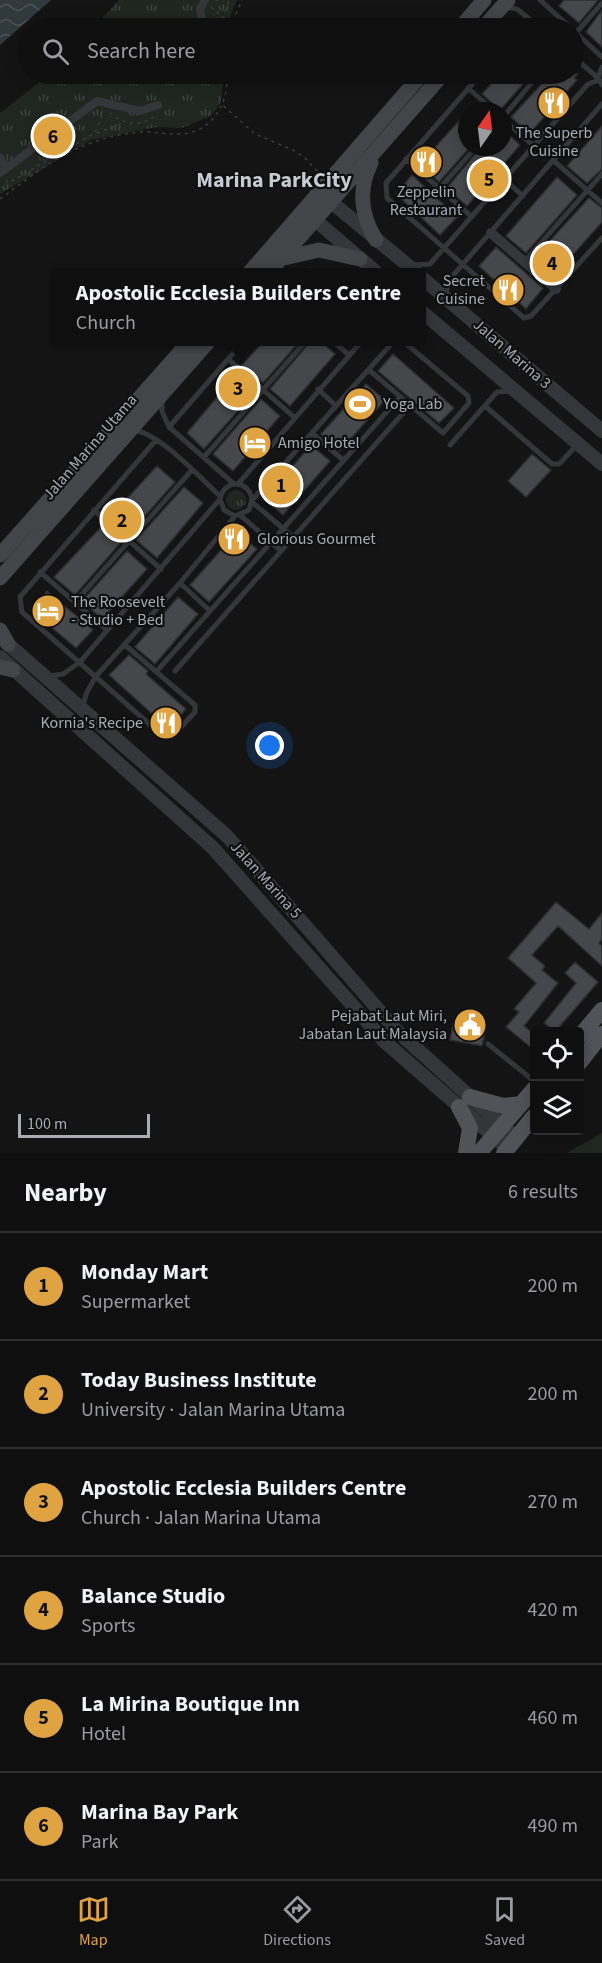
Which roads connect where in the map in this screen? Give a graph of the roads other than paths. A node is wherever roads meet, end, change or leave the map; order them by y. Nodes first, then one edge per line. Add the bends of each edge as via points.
1 (205, 0) edge
2 (484, 0) edge
3 (543, 1) edge
4 (505, 3) edge
5 (602, 3) edge
6 (201, 18) edge
7 (469, 18) edge
8 (492, 18) edge
9 (527, 18) edge
10 (560, 18) edge
11 (584, 20) edge
12 (584, 41) edge
13 (602, 57) edge
14 (584, 67) edge
15 (602, 67) edge
16 (600, 81) edge
17 (414, 84) edge
18 (434, 84) edge
19 (472, 84) edge
20 (531, 84) edge
21 (468, 88) junction
22 (484, 102) edge
23 (602, 104) edge
24 (158, 105) dead end
25 (512, 107) edge
26 (512, 126) edge
27 (534, 146) junction
28 (379, 147) junction
29 (468, 156) edge
30 (0, 158) edge
31 (406, 159) junction
32 (554, 161) junction
33 (2, 171) edge
34 (602, 174) edge
35 (505, 180) junction
36 (440, 188) junction
37 (588, 190) junction
38 (523, 196) junction
39 (326, 198) junction
40 (602, 203) edge
41 (310, 215) junction
42 (472, 217) junction
43 (491, 233) junction
44 (602, 238) edge
45 (376, 240) junction
46 (444, 249) junction
47 (283, 258) junction
48 (360, 259) junction
49 (524, 262) junction
50 (462, 265) junction
51 (255, 268) edge
52 (274, 268) edge
53 (370, 268) edge
54 (411, 268) edge
55 (416, 268) edge
56 (426, 281) edge
57 (556, 289) junction
58 (445, 297) junction
59 (426, 318) edge
60 (185, 346) edge
61 (204, 346) edge
62 (239, 346) edge
63 (301, 346) edge
64 (339, 346) edge
65 (357, 346) edge
66 (390, 346) edge
67 (409, 346) edge
68 (349, 355) junction
69 (228, 359) junction
70 (369, 370) junction
71 (496, 375) junction
72 (262, 389) junction
73 (318, 390) junction
74 (515, 390) junction
75 (497, 392) junction
76 (162, 394) junction
77 (399, 398) junction
78 (336, 406) junction
79 (485, 406) junction
80 (404, 412) dead end
81 (294, 417) junction
82 (170, 427) junction
83 (129, 429) junction
84 (602, 431) edge
85 (312, 433) junction
86 (156, 440) junction
87 (578, 444) junction
88 (450, 445) dead end
89 (204, 457) junction
90 (343, 460) junction
91 (602, 464) edge
92 (192, 471) junction
93 (236, 484) junction
94 (220, 497) junction
95 (252, 501) junction
96 (94, 510) junction
97 (238, 516) junction
98 (282, 528) junction
99 (292, 536) junction
100 (130, 541) junction
101 (270, 541) junction
102 (280, 550) junction
103 (0, 555) edge
104 (162, 569) junction
105 (40, 572) junction
106 (3, 574) edge
107 (180, 583) junction
108 (0, 587) edge
109 (75, 602) junction
110 (209, 610) junction
111 (107, 630) junction
112 (2, 642) edge
113 (125, 645) junction
114 (80, 662) junction
115 (7, 668) edge
116 (175, 671) dead end
117 (156, 672) junction
118 (96, 676) junction
119 (47, 677) junction
120 (83, 707) junction
121 (602, 1010) edge
122 (584, 1030) edge
123 (602, 1034) edge
124 (488, 1044) dead end
125 (584, 1056) edge
126 (530, 1078) edge
127 (530, 1094) edge
128 (465, 1102) junction
129 (521, 1104) junction
130 (530, 1121) edge
131 (498, 1131) junction
132 (509, 1147) edge
133 (466, 1153) edge
134 (479, 1153) edge

1 - 6 street
2 - 7 main road
3 - 10 lane
4 - 8 main road
4 - 9 lane
5 - 11 lane
12 - 13 lane
14 - 16 lane
15 - 16 lane
16 - 27 lane via 588,84
17 - 39 main road
18 - 28 main road
19 - 21 lane
20 - 25 lane
21 - 22 lane
21 - 31 lane
23 - 32 lane
24 - 33 street via 140,111 97,100
26 - 27 lane
27 - 35 lane
28 - 39 main road
28 - 45 main road via 366,172 362,198 367,225
29 - 36 lane
30 - 33 street
31 - 36 lane
31 - 46 lane via 386,183 387,198
32 - 37 lane
32 - 38 lane
34 - 37 lane
35 - 38 lane
35 - 42 lane
36 - 42 lane
37 - 40 lane
37 - 49 lane
38 - 43 lane
39 - 41 main road
39 - 45 street
41 - 47 main road
41 - 48 street
41 - 51 main road
42 - 46 lane
43 - 49 street
43 - 50 lane
44 - 57 lane
45 - 54 street
46 - 50 lane
46 - 55 lane via 430,264
47 - 48 main road via 319,250
47 - 52 main road
48 - 53 street
49 - 57 street
50 - 57 lane via 524,318 531,316
50 - 58 lane via 449,280
56 - 58 street, Jalan Marina 3
58 - 84 street, Jalan Marina 3
59 - 71 street, Jalan Marina 3
60 - 103 main road, Jalan Marina Utama
61 - 76 main road, Jalan Marina Utama
62 - 69 lane
63 - 72 lane
64 - 68 lane
65 - 68 lane
66 - 70 lane
67 - 77 lane via 470,399 443,433
68 - 73 lane
69 - 72 lane
69 - 82 lane
70 - 77 lane
70 - 78 lane
71 - 74 street, Jalan Marina 3
71 - 75 lane
72 - 81 lane
72 - 89 lane
73 - 78 lane
73 - 81 lane
74 - 75 lane
74 - 87 street, Jalan Marina 3
75 - 79 lane
76 - 82 lane via 162,411
76 - 83 main road, Jalan Marina Utama
77 - 90 lane
78 - 85 lane
79 - 87 lane via 552,464 559,464
79 - 88 lane
80 - 99 lane
81 - 93 lane
82 - 89 lane
83 - 86 lane
83 - 106 main road, Jalan Marina Utama
85 - 90 lane
85 - 95 lane
86 - 92 lane
86 - 96 lane
87 - 91 street, Jalan Marina 3
89 - 93 lane
90 - 98 lane
92 - 94 lane
92 - 100 lane
93 - 94 lane via 225,488
93 - 95 lane via 248,489
94 - 97 lane via 224,510
94 - 104 lane
95 - 97 lane via 249,510
95 - 98 lane
96 - 100 lane
96 - 105 lane
97 - 101 lane
97 - 107 lane
98 - 99 lane
98 - 101 lane
99 - 102 lane
100 - 104 lane
100 - 109 lane
101 - 102 lane
101 - 110 lane
102 - 116 lane
104 - 111 lane
105 - 109 lane
105 - 114 lane via 20,597 20,608
106 - 108 main road, Jalan Marina Utama
107 - 110 lane
107 - 113 lane
109 - 111 lane
110 - 117 lane
111 - 114 lane
112 - 115 street, Jalan Marina 5
112 - 119 street, Jalan Marina 5
113 - 117 lane
113 - 118 lane
114 - 118 lane
114 - 119 lane via 63,674
115 - 128 street, Jalan Marina 5 via 120,762 213,848 385,1042
117 - 118 lane via 195,705 195,712 172,738 164,737
118 - 120 lane
119 - 120 street, Jalan Marina 5
120 - 128 street, Jalan Marina 5 via 226,836
121 - 122 main road
123 - 125 main road
124 - 126 lane
127 - 129 main road
128 - 129 main road
128 - 131 street, Jalan Marina 5
128 - 133 main road via 470,1128
129 - 131 main road
130 - 132 main road
131 - 132 street, Jalan Marina 5
131 - 134 main road

